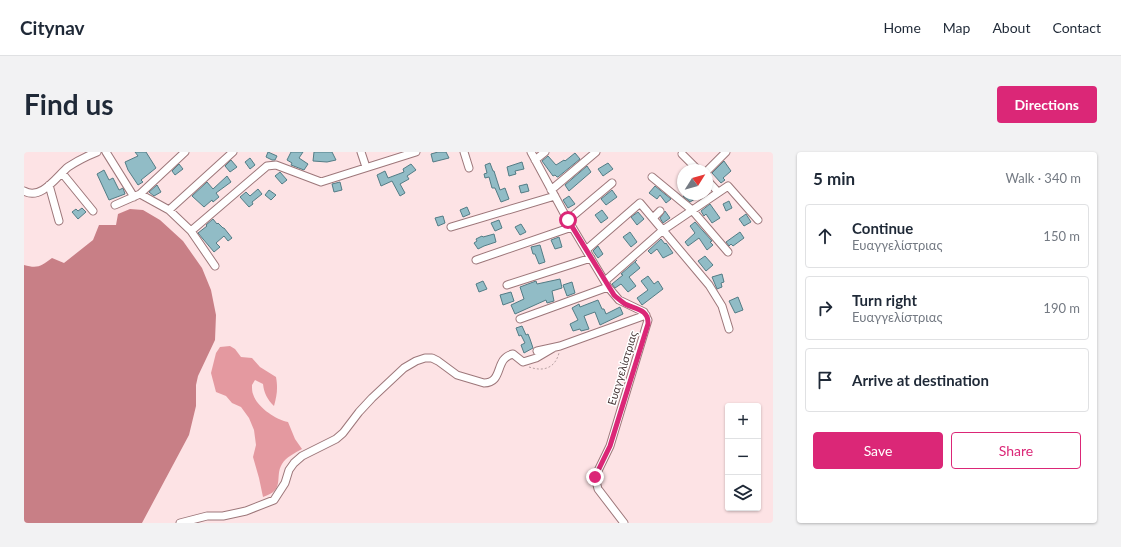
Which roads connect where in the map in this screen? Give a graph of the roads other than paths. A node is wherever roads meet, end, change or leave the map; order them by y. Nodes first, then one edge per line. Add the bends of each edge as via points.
1 (97, 152) edge
2 (106, 152) edge
3 (184, 152) edge
4 (233, 152) edge
5 (360, 152) edge
6 (416, 152) edge
7 (464, 152) edge
8 (531, 152) edge
9 (545, 152) edge
10 (596, 152) edge
11 (726, 152) edge
12 (682, 154) dead end
13 (395, 155) edge
14 (535, 160) junction
15 (692, 164) edge
16 (713, 165) edge
17 (366, 167) junction
18 (469, 168) dead end
19 (62, 173) junction
20 (652, 177) dead end
21 (612, 183) dead end
22 (49, 185) junction
23 (713, 187) edge
24 (24, 192) edge
25 (718, 192) junction
26 (553, 193) junction
27 (137, 196) junction
28 (115, 204) dead end
29 (169, 210) junction
30 (692, 210) junction
31 (92, 211) dead end
32 (660, 211) dead end
33 (653, 218) junction
34 (568, 220) junction
35 (758, 220) dead end
36 (59, 221) dead end
37 (572, 227) junction
38 (451, 228) dead end
39 (663, 230) junction
40 (191, 231) junction
41 (586, 250) junction
42 (728, 252) dead end
43 (591, 258) junction
44 (476, 260) dead end
45 (215, 266) dead end
46 (606, 284) junction
47 (507, 285) dead end
48 (646, 315) junction
49 (520, 319) dead end
50 (729, 329) dead end
51 (557, 347) junction
52 (537, 351) dead end
53 (180, 523) edge
54 (624, 523) edge

1 - 19 street via 84,157
2 - 27 street
3 - 27 street
4 - 29 street
5 - 17 street
6 - 13 street
7 - 18 street
8 - 14 street
9 - 14 street
10 - 26 street
11 - 16 street
12 - 15 street
13 - 17 street
14 - 26 street
17 - 40 street via 321,182 276,165 267,166
19 - 22 street
19 - 31 street
20 - 30 street
21 - 34 street
22 - 24 street via 38,193
22 - 36 street
23 - 25 street
25 - 30 street
25 - 35 street via 728,186
26 - 34 street
26 - 38 street
27 - 28 street
27 - 29 street
29 - 40 street
30 - 39 street
30 - 42 street
32 - 33 street
33 - 39 street
33 - 41 street via 640,203
34 - 37 street
37 - 41 street
37 - 44 street
39 - 46 street
39 - 50 street via 709,285 722,306
40 - 45 street
41 - 43 street
43 - 46 street
43 - 47 street
46 - 48 street via 619,300
46 - 49 street
48 - 51 street
48 - 54 street, Ευαγγελίστριας via 648,324 610,446 595,477 598,489
51 - 52 street
51 - 53 street via 523,362 513,354 508,355 504,358 494,381 488,383 456,375 432,358 416,361 404,368 372,398 336,439 302,456 294,463 274,500 246,512 207,516

